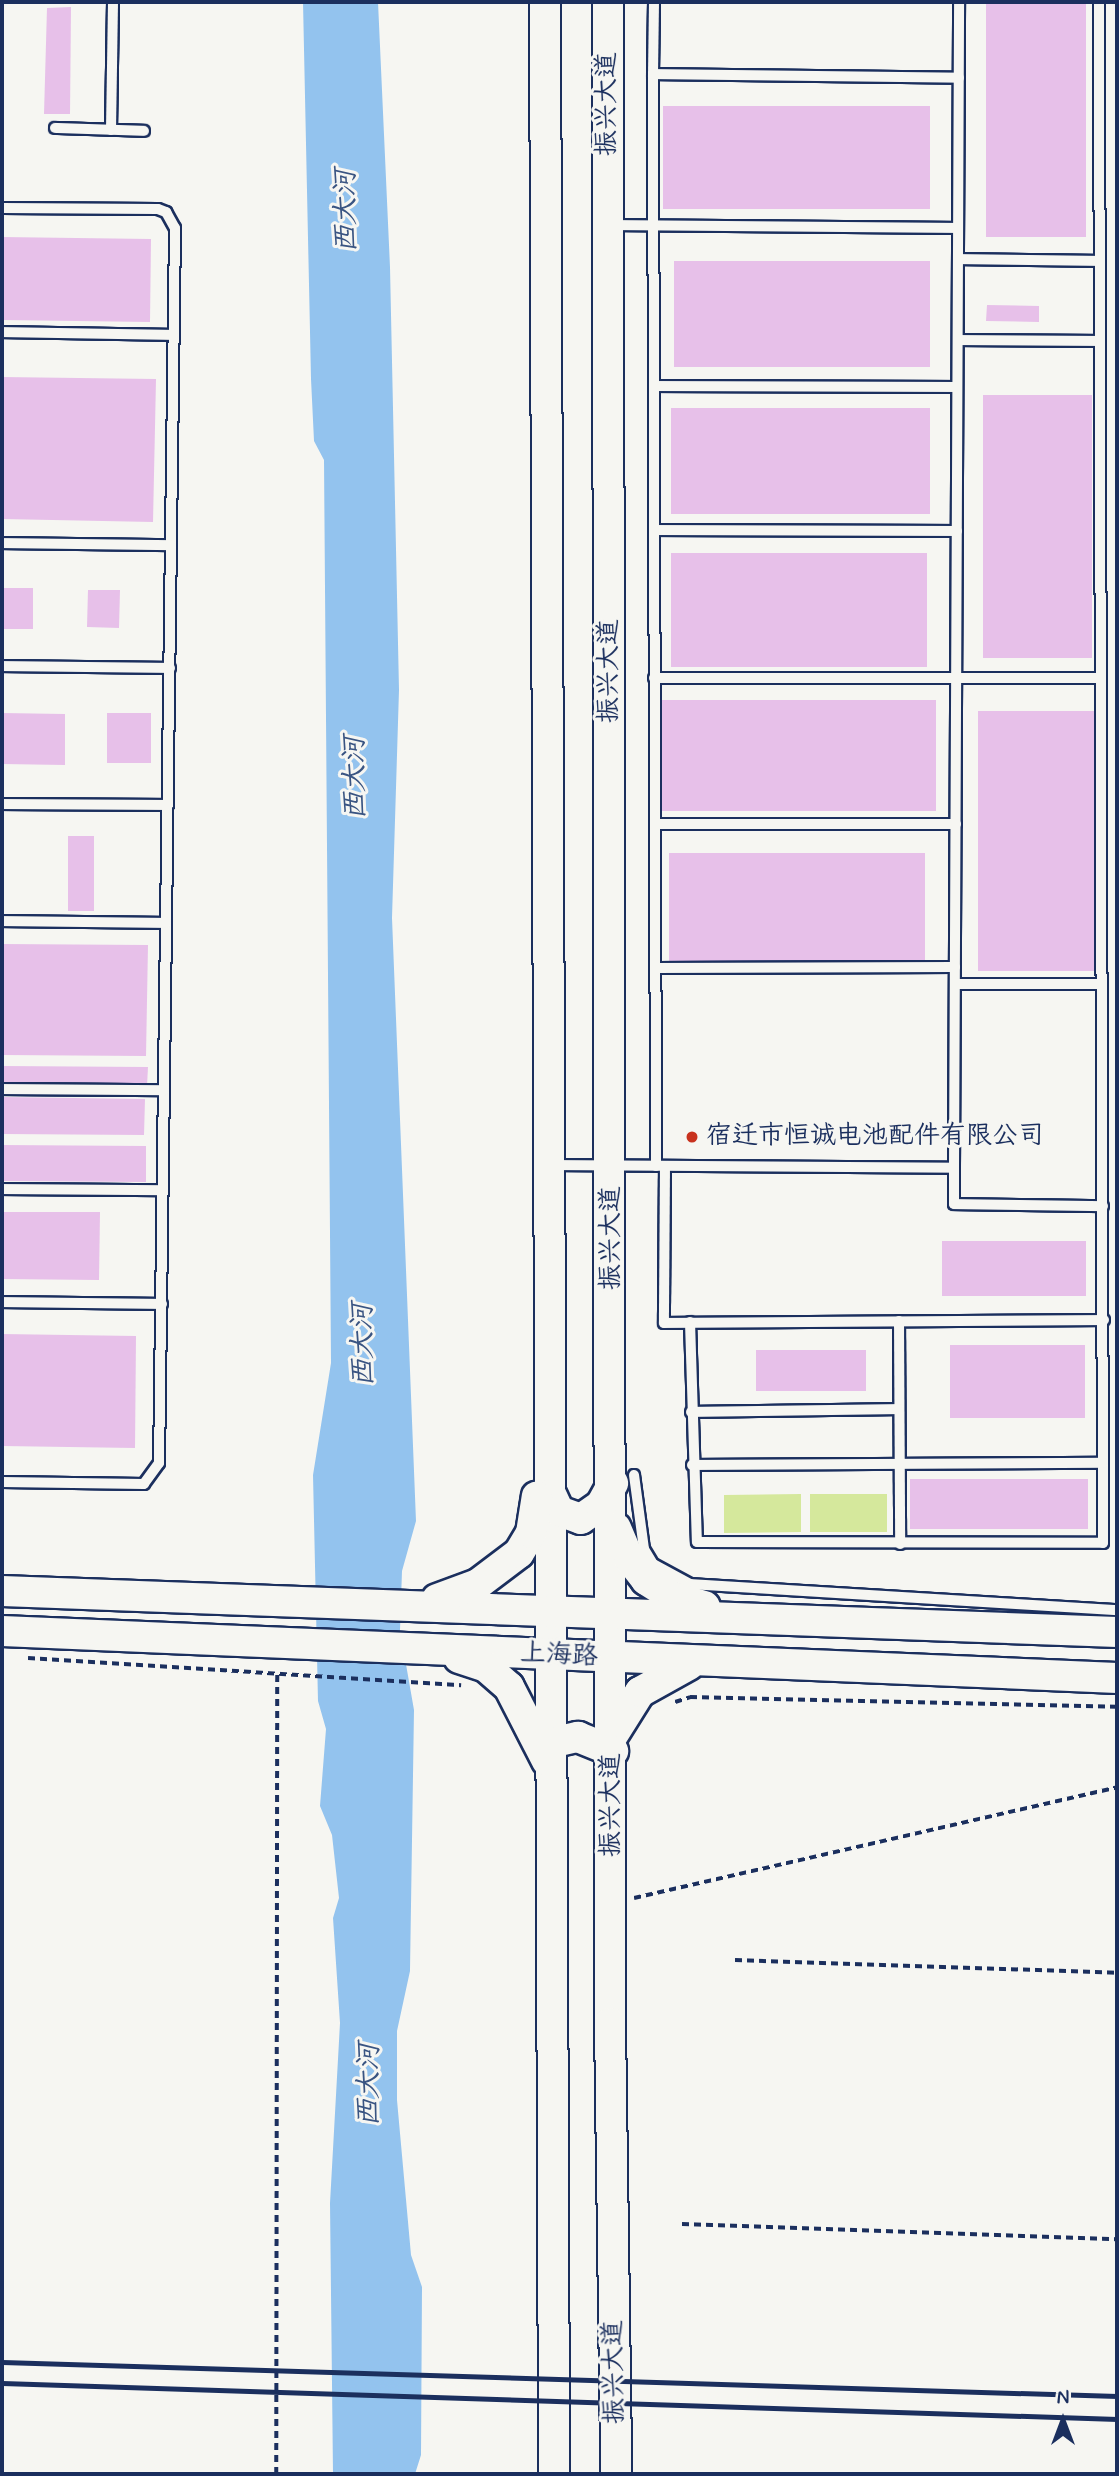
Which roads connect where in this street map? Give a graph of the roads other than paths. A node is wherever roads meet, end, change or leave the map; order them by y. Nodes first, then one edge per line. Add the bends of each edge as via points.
1 (113, 2) edge
2 (545, 2) edge
3 (608, 2) edge
4 (654, 2) edge
5 (959, 2) edge
6 (1099, 2) edge
7 (653, 74) junction
8 (959, 78) junction
9 (55, 128) dead end
10 (111, 130) junction
11 (144, 131) dead end
12 (2, 208) edge
13 (609, 225) junction
14 (654, 226) junction
15 (958, 228) junction
16 (958, 259) junction
17 (1100, 261) junction
18 (2, 332) edge
19 (173, 335) junction
20 (958, 340) junction
21 (1100, 341) junction
22 (654, 386) junction
23 (957, 387) junction
24 (654, 530) junction
25 (957, 531) junction
26 (2, 543) edge
27 (171, 545) junction
28 (2, 666) edge
29 (170, 668) junction
30 (654, 678) junction
31 (956, 678) junction
32 (1101, 678) junction
33 (2, 804) edge
34 (168, 804) junction
35 (655, 824) junction
36 (956, 824) junction
37 (2, 921) edge
38 (166, 923) junction
39 (955, 967) junction
40 (655, 968) junction
41 (955, 984) junction
42 (1102, 984) junction
43 (2, 1089) edge
44 (164, 1090) junction
45 (549, 1166) junction
46 (612, 1166) junction
47 (660, 1166) junction
48 (954, 1168) junction
49 (2, 1189) edge
50 (163, 1190) junction
51 (1103, 1206) junction
52 (2, 1302) edge
53 (162, 1304) junction
54 (1104, 1320) junction
55 (899, 1321) junction
56 (690, 1322) junction
57 (899, 1409) junction
58 (691, 1412) junction
59 (550, 1420) junction
60 (1103, 1463) junction
61 (900, 1464) junction
62 (692, 1465) junction
63 (624, 1479) junction
64 (2, 1482) edge
65 (551, 1494) junction
66 (613, 1521) junction
67 (900, 1544) junction
68 (2, 1591) edge
69 (414, 1605) junction
70 (462, 1606) junction
71 (551, 1609) junction
72 (1117, 1610) edge
73 (614, 1612) junction
74 (688, 1615) junction
75 (746, 1618) junction
76 (2, 1631) edge
77 (1117, 1632) edge
78 (436, 1650) junction
79 (551, 1655) junction
80 (613, 1658) junction
81 (698, 1662) junction
82 (1117, 1678) edge
83 (551, 1743) junction
84 (613, 1743) junction
85 (552, 1773) junction
86 (554, 2474) edge
87 (616, 2474) edge

1 - 10 lane
2 - 45 main road
3 - 13 main road, 振兴大道
4 - 7 lane
5 - 8 lane
6 - 17 lane
7 - 8 lane
7 - 14 lane
8 - 15 lane
9 - 10 lane
10 - 11 lane
12 - 19 lane via 166,212 175,228
13 - 14 lane
13 - 46 main road, 振兴大道
14 - 15 lane
14 - 22 lane
15 - 16 lane
16 - 17 lane
16 - 20 lane
17 - 21 lane
18 - 19 lane
19 - 27 lane
20 - 21 lane
20 - 23 lane
21 - 32 lane
22 - 23 lane
22 - 24 lane
23 - 25 lane
24 - 25 lane
24 - 30 lane
25 - 31 lane
26 - 27 lane
27 - 29 lane
28 - 29 lane
29 - 34 lane
30 - 31 lane
30 - 35 lane
31 - 32 lane
31 - 36 lane
32 - 42 lane
33 - 34 lane
34 - 38 lane
35 - 36 lane
35 - 40 lane
36 - 39 lane
37 - 38 lane
38 - 44 lane
39 - 40 lane
39 - 41 lane
40 - 47 lane
41 - 42 lane
41 - 48 lane
42 - 51 lane
43 - 44 lane
44 - 50 lane
45 - 46 lane
45 - 59 main road
46 - 47 lane
46 - 63 main road, 振兴大道
47 - 48 lane
47 - 56 lane via 664,1323
48 - 51 lane via 954,1204
49 - 50 lane
50 - 53 lane
51 - 54 lane
52 - 53 lane
53 - 64 lane via 160,1450 153,1478 144,1484
54 - 55 lane
54 - 60 lane
55 - 56 lane
55 - 57 lane
56 - 58 lane
57 - 58 lane
57 - 61 lane
58 - 62 lane
59 - 65 main road
59 - 69 main road via 531,1533 519,1553 478,1584
60 - 61 lane
60 - 67 lane via 1103,1543
61 - 62 lane
61 - 67 lane
62 - 67 lane via 694,1533 703,1545
63 - 65 main road via 581,1519 559,1511
63 - 66 main road, 振兴大道
63 - 72 lane via 644,1549 653,1564 690,1584
65 - 71 main road
66 - 73 main road, 振兴大道
66 - 75 main road via 629,1558 646,1580 673,1597
68 - 69 main road, 上海路
69 - 70 main road, 上海路
70 - 71 main road, 上海路
70 - 78 main road via 466,1621 460,1638
71 - 73 main road, 上海路
71 - 79 main road
73 - 74 main road, 上海路
73 - 80 main road, 振兴大道
74 - 75 main road, 上海路
74 - 81 main road via 678,1639 682,1651
75 - 77 main road, 上海路
76 - 78 main road, 上海路
78 - 79 main road, 上海路
78 - 85 main road via 486,1667 509,1687 525,1709
79 - 80 main road, 上海路
79 - 83 main road
80 - 81 main road, 上海路
80 - 84 main road, 振兴大道
81 - 82 main road, 上海路
81 - 84 main road via 640,1692
83 - 84 main road via 578,1737
83 - 85 main road
84 - 87 main road, 振兴大道 via 627,1899
85 - 86 main road

